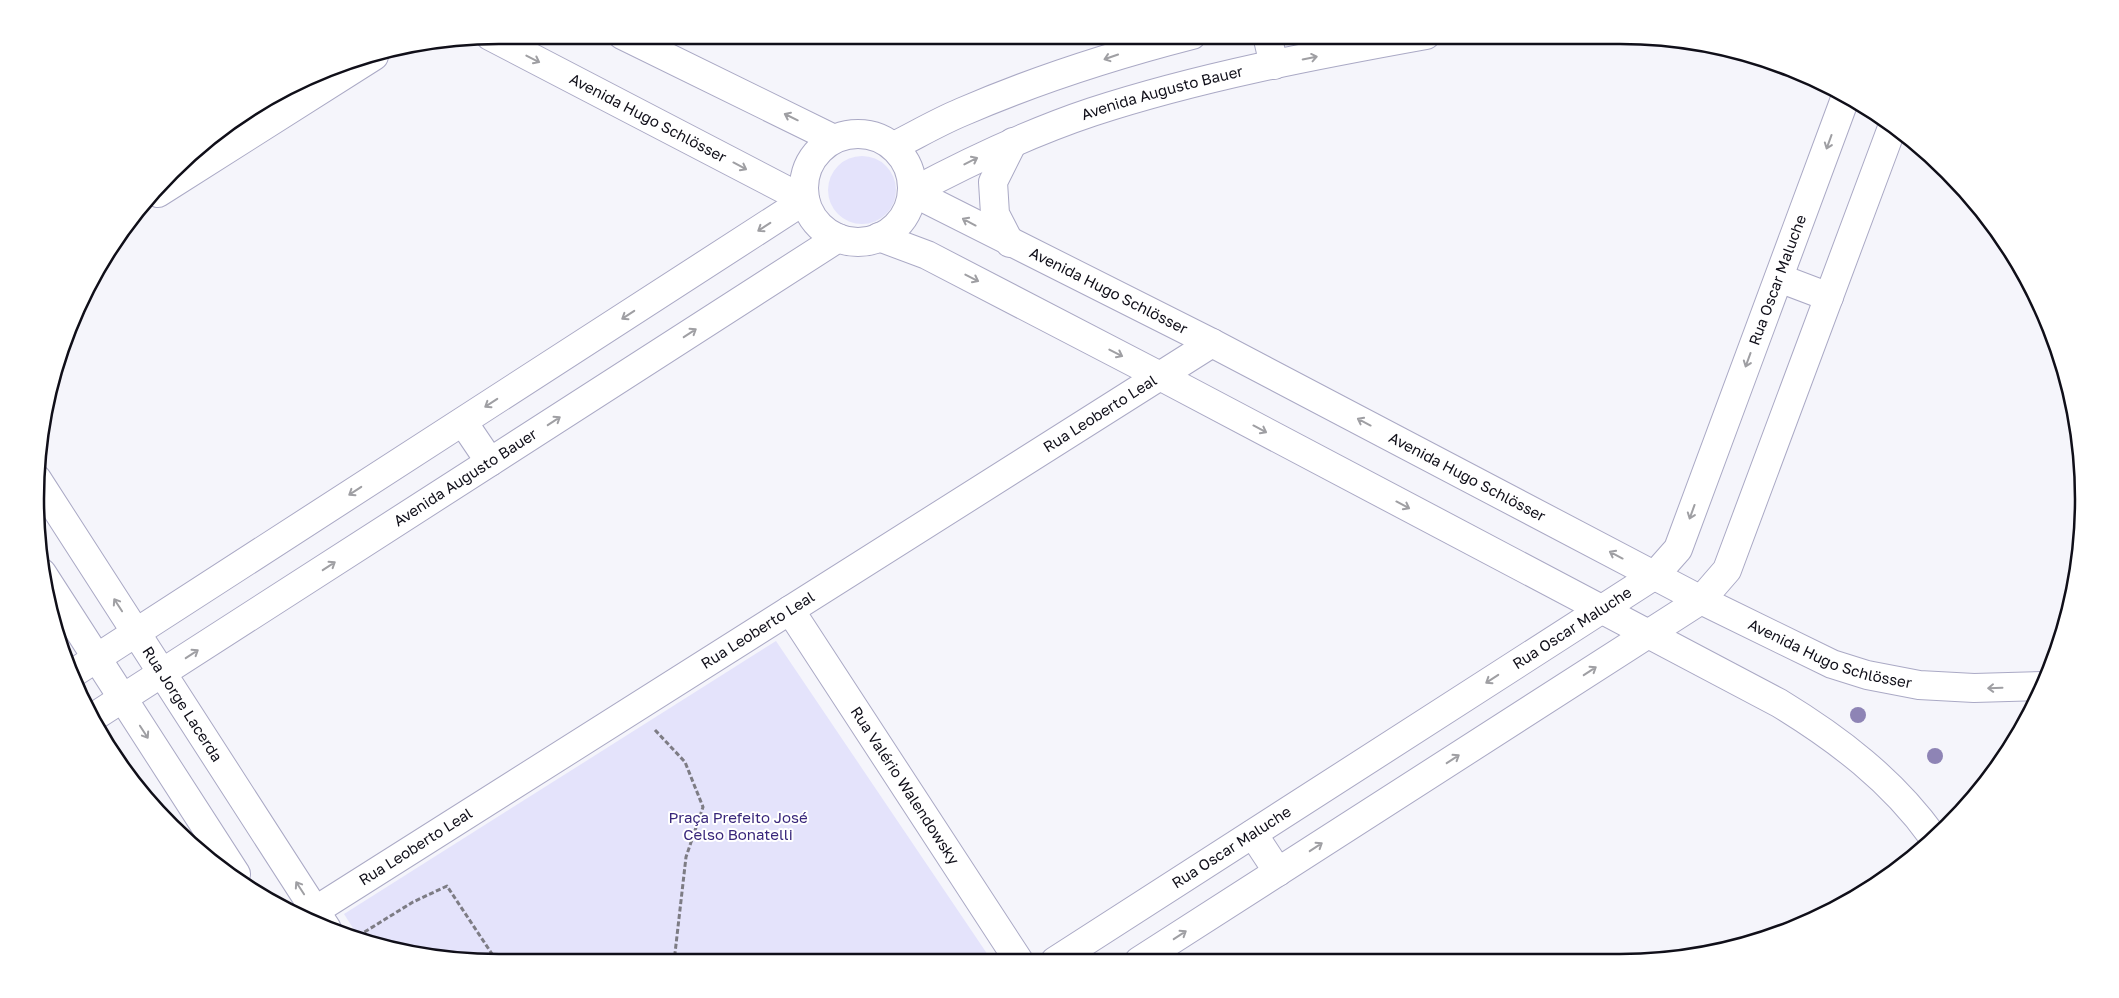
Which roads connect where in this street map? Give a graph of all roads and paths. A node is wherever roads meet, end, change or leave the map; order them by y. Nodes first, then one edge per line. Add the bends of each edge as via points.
1 (505, 44) edge
2 (640, 44) edge
3 (1157, 44) edge
4 (1269, 44) edge
5 (1380, 44) edge
6 (1274, 65) junction
7 (357, 67) edge
8 (1844, 103) edge
9 (1890, 133) edge
10 (834, 139) junction
11 (1013, 142) junction
12 (894, 146) junction
13 (169, 186) edge
14 (912, 192) junction
15 (805, 200) junction
16 (879, 237) junction
17 (838, 238) junction
18 (1010, 243) junction
19 (1779, 278) junction
20 (1829, 297) junction
21 (1212, 342) junction
22 (1160, 376) junction
23 (463, 422) junction
24 (490, 462) junction
25 (44, 490) edge
26 (1655, 575) junction
27 (55, 600) edge
28 (1701, 600) junction
29 (790, 610) junction
30 (1601, 610) junction
31 (136, 633) junction
32 (1649, 633) junction
33 (86, 665) edge
34 (162, 674) junction
35 (2035, 686) edge
36 (123, 698) junction
37 (98, 714) edge
38 (654, 728) dead end
39 (1929, 832) edge
40 (1253, 834) junction
41 (232, 867) edge
42 (1278, 872) junction
43 (312, 914) edge
44 (318, 917) edge
45 (363, 933) edge
46 (492, 954) edge
47 (675, 954) edge
48 (1014, 954) edge
49 (1066, 954) edge
50 (1150, 954) edge

1 -> 15 street, Avenida Hugo Schlösser
10 -> 2 street
3 -> 12 street via 1031,84 960,112
4 - 6 street
6 -> 5 street, Avenida Augusto Bauer
6 - 11 street, Avenida Augusto Bauer via 1091,112
7 - 13 street
8 -> 19 street, Rua Oscar Maluche
9 - 20 street
10 - 12 street via 865,134
10 - 15 street via 820,149 809,165 804,182
14 -> 11 street, Avenida Augusto Bauer
11 - 18 street via 993,182 995,214
12 - 14 street via 905,159 911,175
14 - 16 street via 902,219
18 -> 14 street, Avenida Hugo Schlösser
15 - 17 street via 823,229
15 -> 23 street
16 - 17 street via 866,242
16 -> 22 street via 927,255
24 -> 17 street, Avenida Augusto Bauer
18 - 21 street, Avenida Hugo Schlösser
19 - 20 street
19 -> 26 street, Rua Oscar Maluche via 1678,549
20 - 28 street via 1727,570
21 - 22 street, Rua Leoberto Leal
26 -> 21 street, Avenida Hugo Schlösser
22 - 29 street, Rua Leoberto Leal
22 -> 30 street
23 - 24 street
23 -> 31 street
34 -> 24 street, Avenida Augusto Bauer
31 -> 25 street, Rua Jorge Lacerda
26 - 28 street, Avenida Hugo Schlösser
26 - 30 street, Rua Oscar Maluche
27 - 33 street
28 - 32 street
35 -> 28 street, Avenida Hugo Schlösser via 1919,685 1867,675 1832,664
29 - 44 street, Rua Leoberto Leal
29 - 48 street, Rua Valério Walendowsky
30 - 32 street
30 -> 40 street, Rua Oscar Maluche
31 - 33 street
31 - 34 street, Rua Jorge Lacerda
32 - 39 street via 1779,702 1817,726 1892,786
42 -> 32 street
33 - 36 street
34 - 36 street, Avenida Augusto Bauer
43 -> 34 street, Rua Jorge Lacerda
36 - 37 street, Avenida Augusto Bauer
36 -> 41 street
38 - 47 path via 686,762 703,807 686,857
40 - 42 street
40 - 49 street, Rua Oscar Maluche
50 -> 42 street
45 - 46 path via 413,902 447,886

